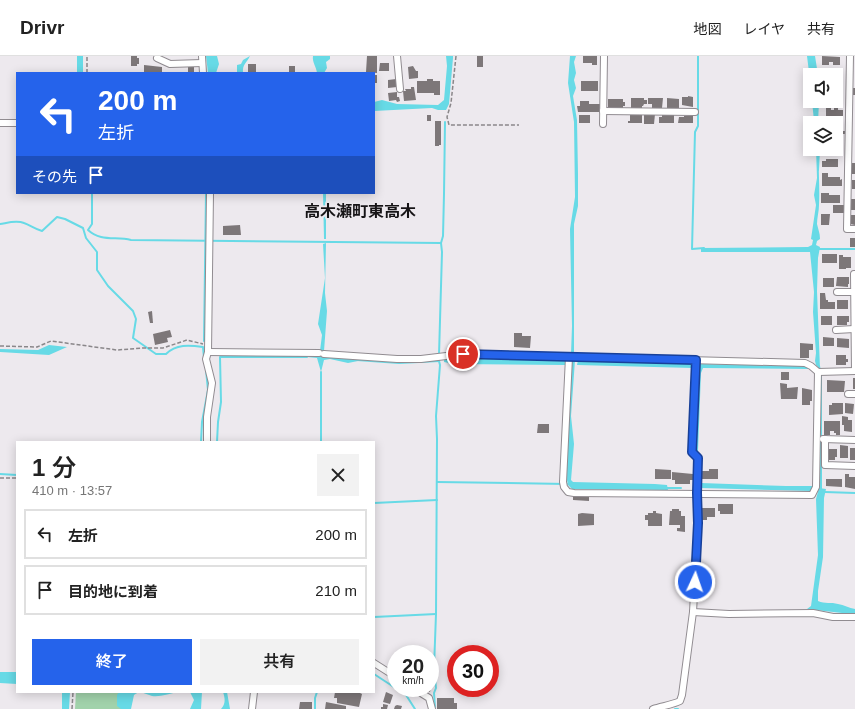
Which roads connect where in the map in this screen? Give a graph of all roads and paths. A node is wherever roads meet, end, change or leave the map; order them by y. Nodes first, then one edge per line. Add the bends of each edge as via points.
1 (87, 56) edge
2 (202, 56) edge
3 (397, 56) edge
4 (456, 56) edge
5 (604, 56) edge
6 (850, 56) edge
7 (157, 58) dead end
8 (202, 63) junction
9 (852, 71) edge
10 (87, 72) edge
11 (204, 72) edge
12 (400, 89) dead end
13 (603, 111) junction
14 (695, 112) dead end
15 (852, 120) edge
16 (0, 123) edge
17 (16, 123) edge
18 (603, 124) dead end
19 (519, 125) dead end
20 (852, 157) edge
21 (848, 192) junction
22 (855, 192) edge
23 (210, 194) edge
24 (855, 229) edge
25 (854, 274) dead end
26 (837, 292) dead end
27 (854, 292) junction
28 (854, 329) edge
29 (836, 330) dead end
30 (208, 345) junction
31 (0, 346) edge
32 (208, 352) junction
33 (572, 358) junction
34 (696, 360) junction
35 (855, 371) edge
36 (820, 372) junction
37 (848, 394) dead end
38 (855, 394) edge
39 (817, 439) junction
40 (825, 439) junction
41 (855, 440) edge
42 (207, 441) edge
43 (855, 466) edge
44 (0, 478) edge
45 (16, 478) edge
46 (698, 488) junction
47 (693, 612) junction
48 (855, 617) edge
49 (375, 664) edge
50 (387, 671) edge
51 (73, 693) edge
52 (254, 693) edge
53 (427, 697) edge
54 (72, 709) edge
55 (252, 709) edge
56 (432, 709) edge
57 (653, 709) edge

1 - 10 path
2 - 8 street
3 - 12 street
4 - 19 path via 447,117 449,125
5 - 13 street
6 - 9 street
7 - 8 street via 170,64
8 - 11 street
9 - 15 street
13 - 14 street
13 - 18 street
15 - 20 street
16 - 17 street
20 - 21 street
21 - 22 street
21 - 24 street via 847,229
23 - 30 street
25 - 27 street
26 - 27 street
27 - 28 street
28 - 29 street
28 - 35 street
30 - 31 path via 187,340 163,348 117,350 51,341 37,347
30 - 32 street
32 - 33 street via 322,354 396,359 463,354
32 - 42 street via 206,359 212,383 207,417
33 - 34 street
33 - 46 street via 564,484 568,492
34 - 36 street via 805,363
34 - 46 street via 692,452 698,458
35 - 36 street
36 - 39 street
37 - 38 street
39 - 40 street
39 - 46 street via 816,489 812,495
40 - 41 street
40 - 43 street via 825,465
44 - 45 path
46 - 47 street
47 - 48 street via 813,613 833,617
47 - 57 street via 680,701
49 - 50 street
51 - 54 path
52 - 55 street
53 - 56 street

